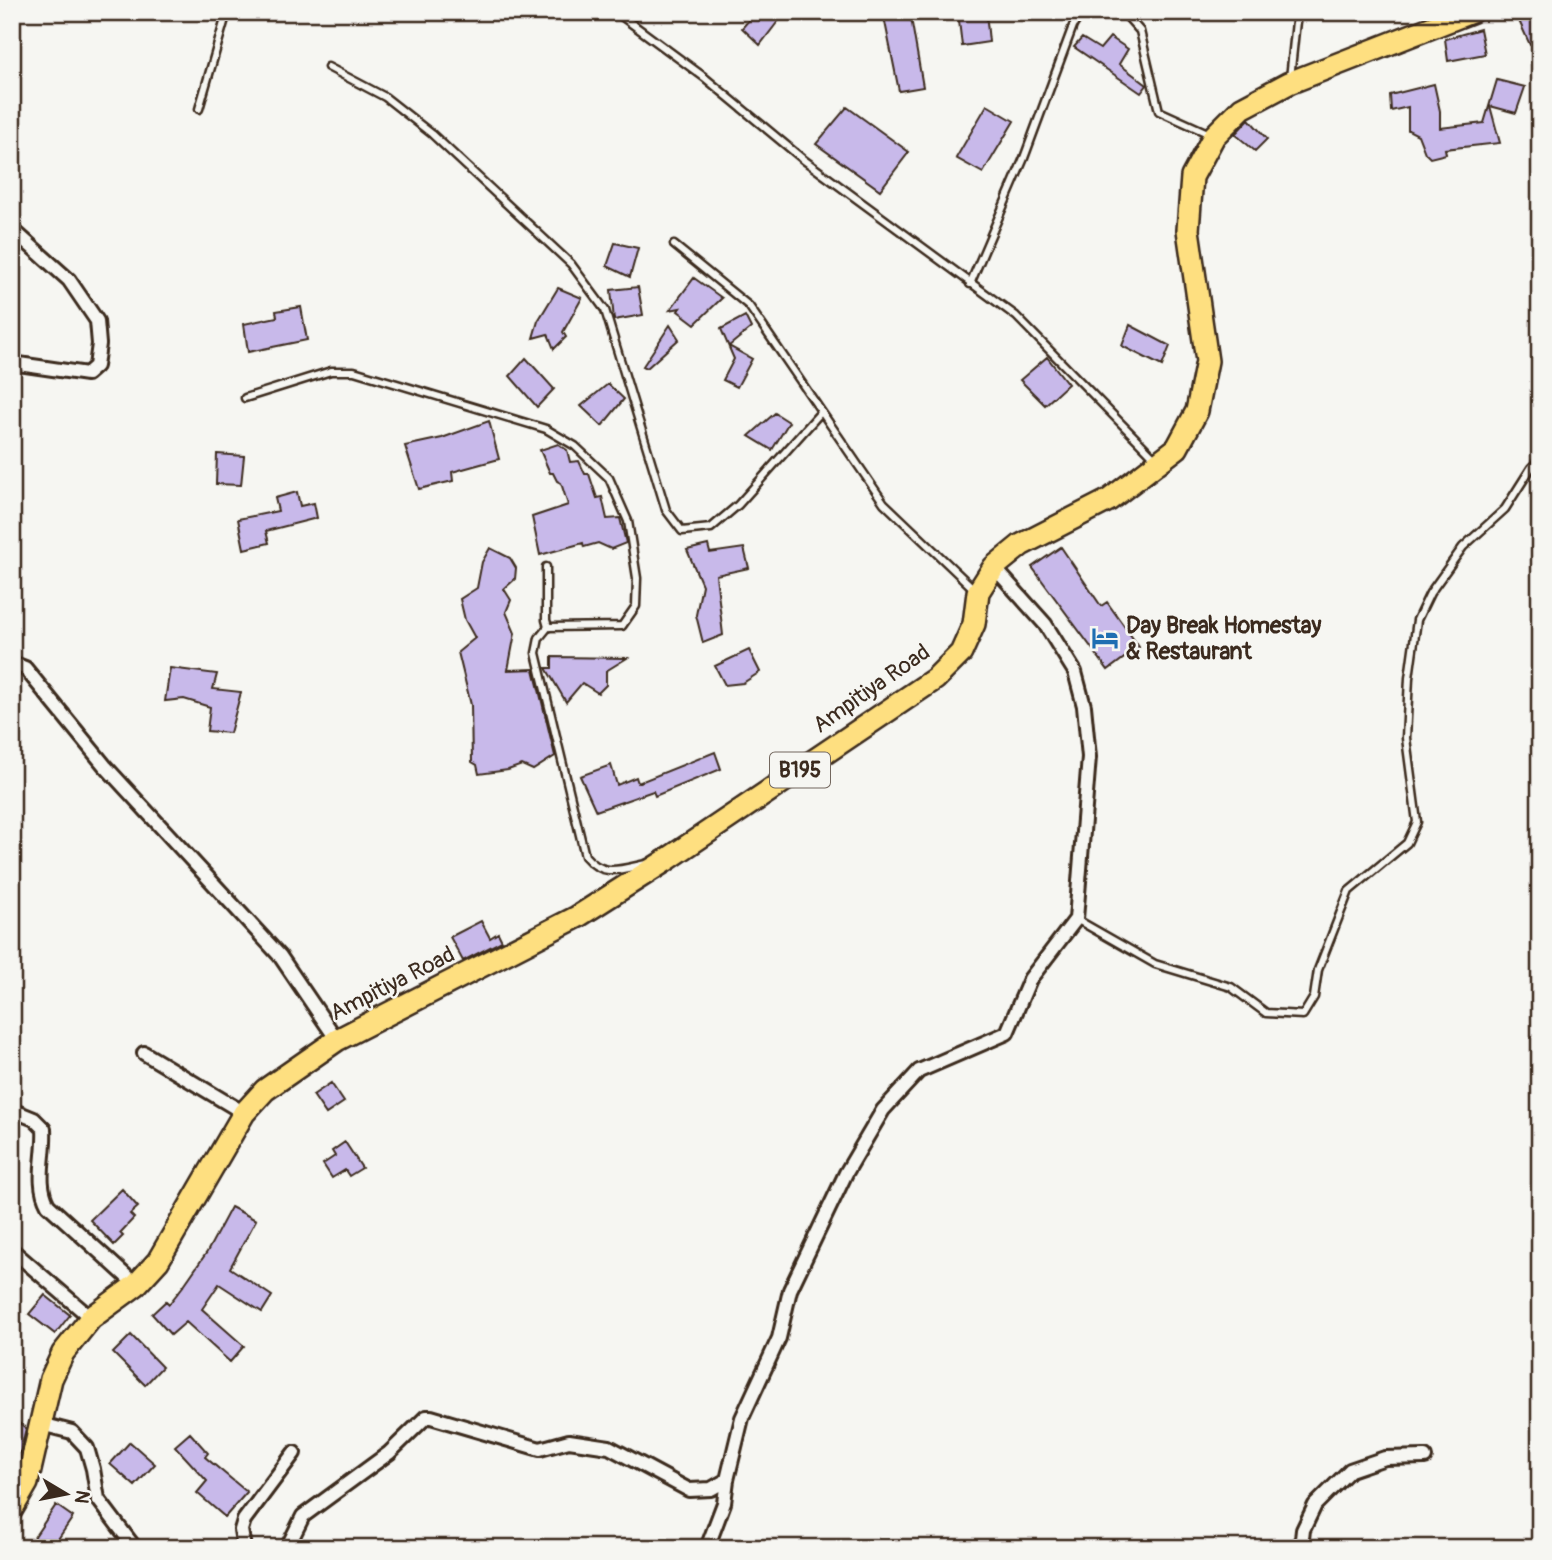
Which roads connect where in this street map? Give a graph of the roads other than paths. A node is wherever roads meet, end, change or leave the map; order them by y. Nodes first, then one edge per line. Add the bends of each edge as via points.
1 (228, 12) edge
2 (616, 12) edge
3 (1082, 12) edge
4 (1123, 12) edge
5 (1297, 12) edge
6 (1471, 12) edge
7 (328, 67) dead end
8 (1289, 83) junction
9 (199, 109) dead end
10 (1214, 136) junction
11 (12, 229) edge
12 (674, 245) dead end
13 (970, 284) junction
14 (12, 363) edge
15 (245, 398) dead end
16 (821, 412) junction
17 (1540, 459) edge
18 (1159, 462) junction
19 (546, 567) dead end
20 (994, 567) junction
21 (978, 592) junction
22 (548, 627) junction
23 (12, 663) edge
24 (665, 861) junction
25 (1076, 919) junction
26 (337, 1040) junction
27 (144, 1053) dead end
28 (12, 1110) edge
29 (244, 1113) junction
30 (12, 1250) edge
31 (136, 1285) junction
32 (91, 1318) junction
33 (41, 1424) junction
34 (294, 1452) dead end
35 (1425, 1457) dead end
36 (727, 1480) junction
37 (12, 1509) edge
38 (135, 1548) edge
39 (244, 1548) edge
40 (288, 1548) edge
41 (707, 1548) edge
42 (1301, 1548) edge

1 - 9 lane
2 - 13 lane
3 - 13 lane
4 - 10 lane via 1140,31 1159,111
5 - 8 lane
6 - 8 main road, Ampitiya Road / B195
7 - 16 lane via 384,97 432,134 571,264 604,310 666,510 682,531 711,528 729,513
8 - 10 main road, Ampitiya Road / B195 via 1242,107
10 - 18 main road, Ampitiya Road / B195 via 1192,177 1188,230 1207,361 1197,411 1177,449
11 - 14 street via 69,280 97,321 99,344 96,366 87,374
12 - 16 lane via 749,306
13 - 18 lane via 1016,316
15 - 22 lane via 331,371 354,371 546,429 575,446 609,478 628,521 637,578 636,606 622,626
16 - 21 lane via 884,503
17 - 25 lane via 1505,509 1463,547 1417,620 1406,738 1417,822 1407,843 1349,891 1318,970 1314,997 1303,1016 1266,1013 1231,988 1155,964
18 - 20 main road, Ampitiya Road / B195 via 1109,500 1021,545
19 - 22 lane
20 - 21 main road, Ampitiya Road / B195
20 - 25 street via 1045,624 1075,672 1084,706 1089,757
21 - 24 main road, Ampitiya Road / B195 via 974,624 961,653 935,679
22 - 24 lane via 539,638 536,653 585,856 594,867 607,872
23 - 26 street via 25,668 105,766 280,956
24 - 26 main road, Ampitiya Road / B195 via 577,917
25 - 36 street via 1030,979 1007,1033 919,1071 883,1110 846,1173 790,1290 779,1338 742,1418
26 - 29 main road, Ampitiya Road / B195 via 265,1090
27 - 29 street
28 - 31 street via 44,1129 41,1186 48,1205
29 - 31 main road, Ampitiya Road / B195 via 158,1261
30 - 32 street
31 - 32 main road, Ampitiya Road / B195
32 - 33 main road, Ampitiya Road / B195 via 63,1353 51,1379
33 - 37 main road, Ampitiya Road / B195 via 27,1483
33 - 38 street via 72,1432 87,1448 98,1499
34 - 39 street via 244,1520
35 - 42 street via 1385,1458 1350,1469 1315,1505 1303,1530
36 - 40 street via 710,1489 689,1490 609,1447 569,1441 540,1449 426,1418 390,1453 303,1516
36 - 41 street via 724,1503

